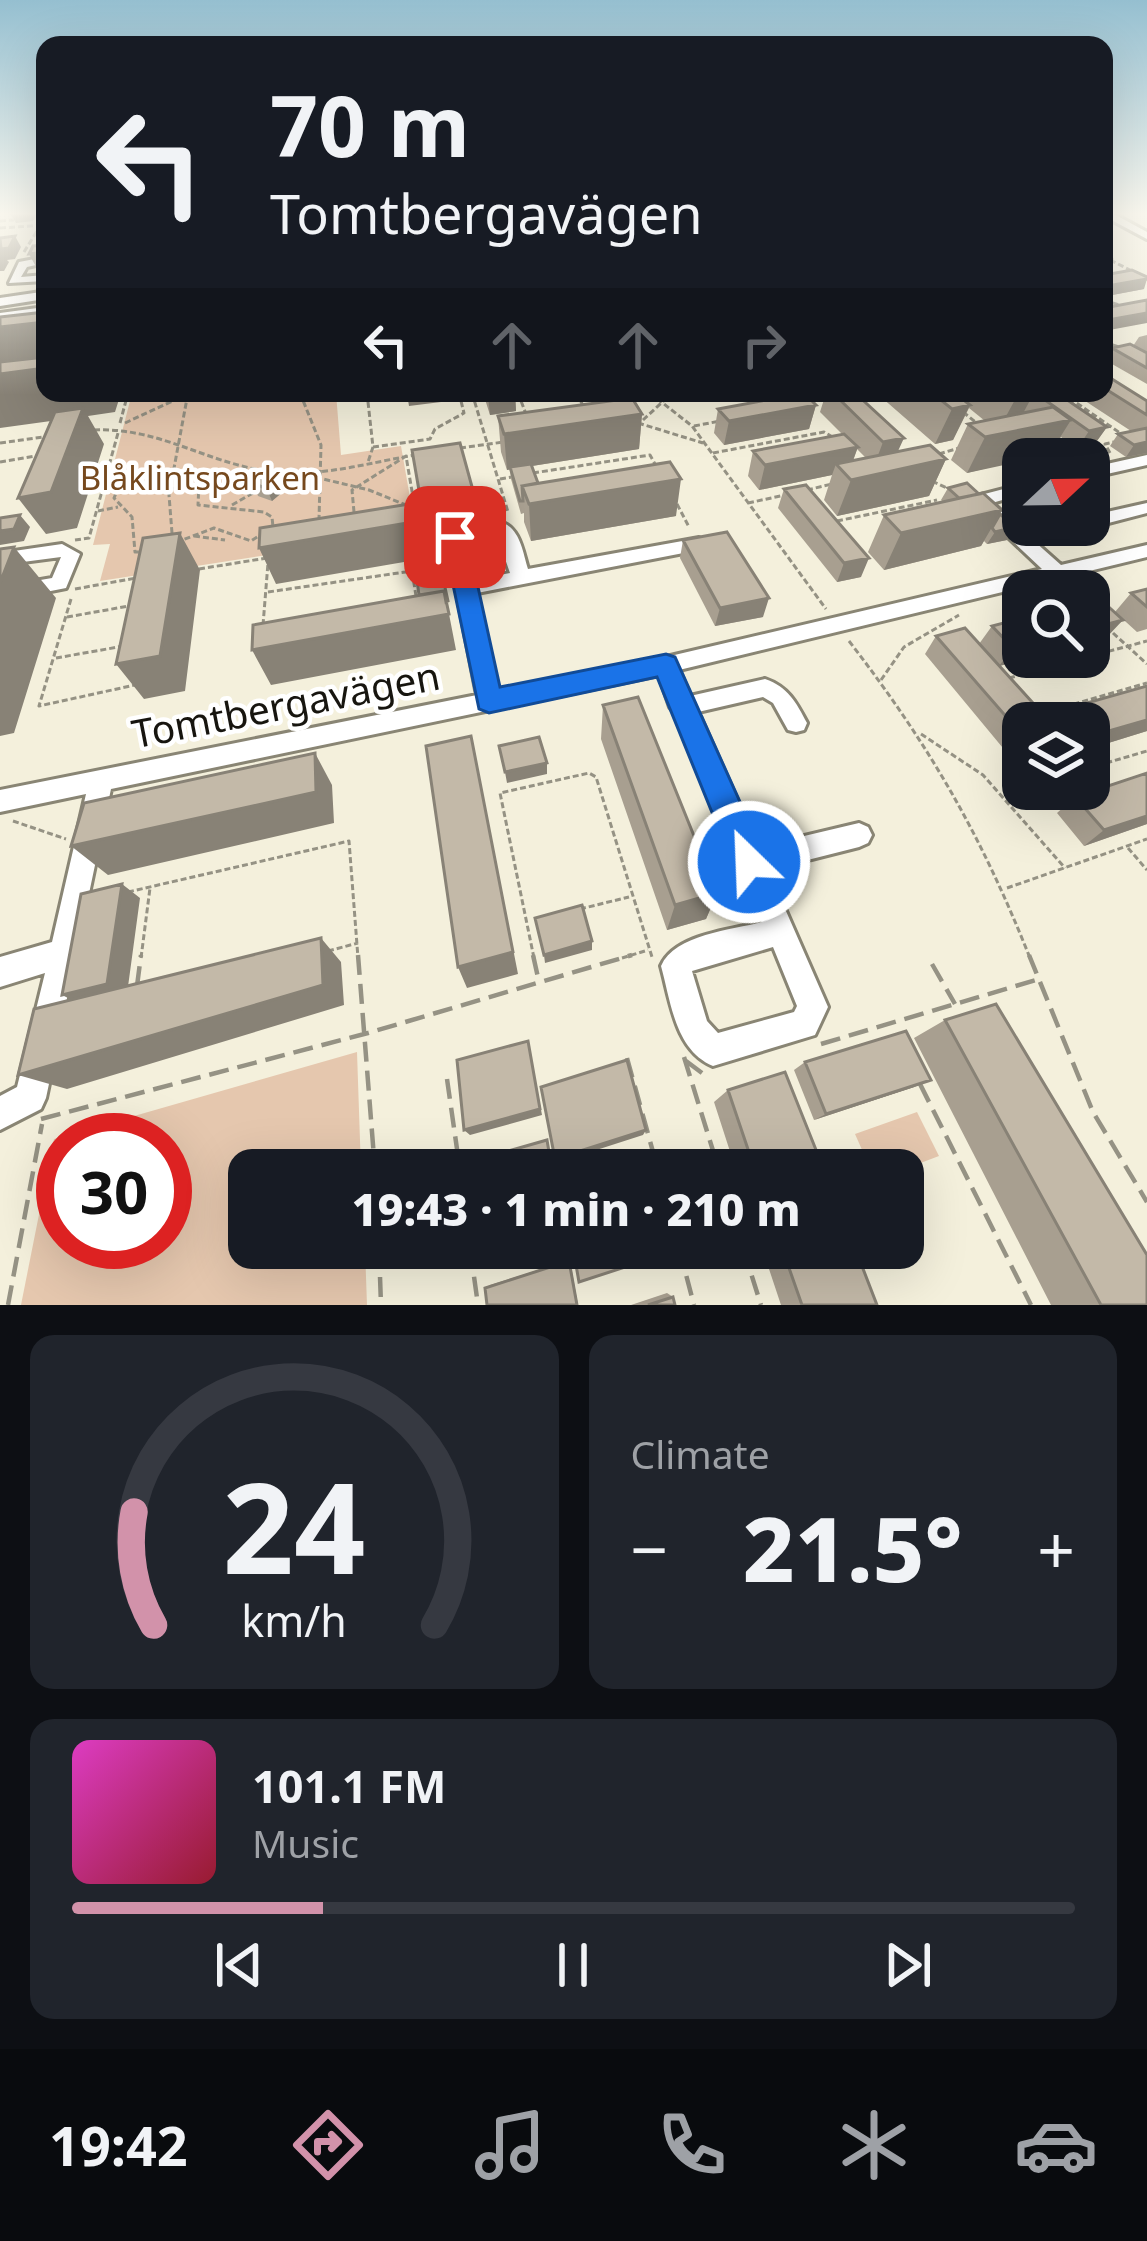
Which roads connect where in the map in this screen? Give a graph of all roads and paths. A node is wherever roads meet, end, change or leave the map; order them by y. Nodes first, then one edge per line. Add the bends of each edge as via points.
1 (17, 274) edge
2 (1133, 274) edge
3 (36, 279) edge
4 (1143, 280) edge
5 (0, 302) edge
6 (36, 302) edge
7 (36, 304) edge
8 (0, 317) edge
9 (1113, 345) edge
10 (1127, 350) edge
11 (126, 402) edge
12 (170, 402) edge
13 (186, 402) edge
14 (304, 402) edge
15 (368, 402) edge
16 (461, 402) edge
17 (475, 402) edge
18 (521, 402) edge
19 (582, 402) edge
20 (1075, 402) edge
21 (666, 403) joint
22 (953, 405) edge
23 (585, 409) edge
24 (527, 417) edge
25 (738, 418) edge
26 (124, 425) junction
27 (692, 426) junction
28 (112, 428) junction
29 (984, 429) edge
30 (89, 431) dead end
31 (119, 431) junction
32 (1040, 436) edge
33 (45, 437) edge
34 (180, 437) junction
35 (1043, 438) edge
36 (511, 441) edge
37 (0, 443) edge
38 (704, 443) junction
39 (488, 444) junction
40 (970, 446) edge
41 (373, 447) junction
42 (843, 448) edge
43 (447, 450) edge
44 (712, 453) junction
45 (426, 454) edge
46 (40, 455) edge
47 (406, 457) junction
48 (929, 458) edge
49 (1147, 460) edge
50 (0, 462) edge
51 (368, 462) junction
52 (1126, 465) junction
53 (1110, 468) edge
54 (321, 469) junction
55 (262, 471) junction
56 (296, 472) junction
57 (533, 473) edge
58 (660, 473) edge
59 (920, 475) edge
60 (513, 476) edge
61 (500, 479) junction
62 (848, 481) edge
63 (321, 485) junction
64 (170, 490) junction
65 (352, 490) junction
66 (802, 491) junction
67 (671, 492) edge
68 (957, 494) junction
69 (1002, 494) edge
70 (980, 499) junction
71 (937, 500) junction
72 (748, 503) junction
73 (120, 507) junction
74 (230, 507) junction
75 (816, 507) edge
76 (1147, 508) edge
77 (948, 510) edge
78 (97, 511) junction
79 (1110, 517) edge
80 (502, 519) dead end
81 (1002, 521) edge
82 (355, 526) edge
83 (318, 535) edge
84 (840, 535) edge
85 (192, 536) junction
86 (228, 540) junction
87 (69, 541) dead end
88 (275, 541) edge
89 (254, 542) junction
90 (699, 544) joint
91 (176, 546) junction
92 (1028, 546) edge
93 (1147, 550) edge
94 (34, 554) junction
95 (0, 559) edge
96 (186, 560) dead end
97 (253, 560) junction
98 (433, 567) edge
99 (1055, 570) edge
100 (1065, 570) edge
101 (412, 571) junction
102 (521, 577) junction
103 (135, 578) edge
104 (1002, 585) edge
105 (66, 586) junction
106 (466, 588) junction
107 (267, 591) junction
108 (10, 593) edge
109 (129, 606) edge
110 (417, 606) edge
111 (826, 609) dead end
112 (964, 613) dead end
113 (65, 617) junction
114 (1110, 630) edge
115 (848, 639) dead end
116 (1147, 641) edge
117 (143, 643) edge
118 (262, 643) edge
119 (1128, 646) junction
120 (1110, 651) edge
121 (53, 658) junction
122 (1147, 664) edge
123 (666, 665) junction
124 (1008, 678) edge
125 (136, 679) edge
126 (997, 681) edge
127 (880, 682) junction
128 (1147, 683) edge
129 (489, 701) junction
130 (1080, 702) edge
131 (681, 707) junction
132 (796, 723) dead end
133 (920, 733) junction
134 (1147, 751) edge
135 (1110, 762) edge
136 (596, 777) dead end
137 (101, 779) junction
138 (1002, 790) edge
139 (0, 800) edge
140 (1020, 810) edge
141 (0, 816) edge
142 (860, 835) dead end
143 (1147, 839) edge
144 (74, 842) edge
145 (1127, 847) junction
146 (749, 862) junction
147 (1065, 868) junction
148 (1147, 869) edge
149 (150, 887) junction
150 (1006, 889) junction
151 (112, 896) edge
152 (633, 896) dead end
153 (569, 912) edge
154 (779, 931) junction
155 (358, 943) junction
156 (650, 950) dead end
157 (62, 953) junction
158 (314, 955) edge
159 (932, 964) dead end
160 (0, 972) edge
161 (1039, 979) junction
162 (538, 982) junction
163 (134, 1003) edge
164 (955, 1004) junction
165 (890, 1024) junction
166 (368, 1033) junction
167 (897, 1038) edge
168 (800, 1051) dead end
169 (627, 1058) edge
170 (685, 1060) dead end
171 (915, 1074) edge
172 (718, 1075) dead end
173 (447, 1079) dead end
174 (37, 1110) junction
175 (0, 1114) edge
176 (374, 1149) edge
177 (457, 1149) edge
178 (652, 1149) edge
179 (1147, 1202) edge
180 (380, 1269) edge
181 (473, 1269) edge
182 (685, 1269) edge
183 (750, 1269) edge
184 (12, 1282) junction
185 (0, 1287) edge
186 (8, 1305) edge
187 (382, 1305) edge
188 (478, 1305) edge
189 (694, 1305) edge
190 (761, 1305) edge
191 (1031, 1305) edge

1 - 3 street via 13,281
2 - 4 path
5 - 6 street
7 - 8 street
9 - 10 path
11 - 26 path
12 - 26 path
13 - 34 path
14 - 54 path
15 - 41 path
16 - 41 path via 464,413 430,439
17 - 39 path
18 - 24 path
19 - 23 path
20 - 52 path via 1129,439 1105,444
21 - 27 path
21 - 38 path via 636,423
22 - 29 path
25 - 27 path
26 - 28 path
26 - 31 path
26 - 34 path
27 - 38 path
28 - 30 path
28 - 31 path
31 - 78 path
32 - 35 path
33 - 37 path
34 - 55 path
34 - 64 path
36 - 39 path
38 - 44 path
39 - 43 path
39 - 61 path
40 - 48 path
41 - 51 path
42 - 44 path via 824,432
44 - 72 path
45 - 47 path
46 - 50 path
47 - 51 path
47 - 65 path
47 - 65 path via 415,504 396,508 378,493
49 - 52 street
51 - 54 path
52 - 53 street
54 - 56 path
54 - 63 path
55 - 56 path
55 - 74 path via 262,488
56 - 63 path
57 - 58 path via 650,455
59 - 68 path
60 - 61 path
61 - 80 path via 509,520
62 - 66 path
63 - 65 path
63 - 83 path
64 - 73 path via 149,476 130,476 115,491
64 - 74 path via 199,484 196,503
64 - 91 path
65 - 82 path
66 - 72 path
66 - 75 path
67 - 90 path
68 - 70 path
68 - 71 path
69 - 70 street
70 - 81 street
71 - 77 path
71 - 84 path via 830,522
72 - 111 path
73 - 78 path
73 - 91 path via 131,517 133,551
74 - 89 path via 272,517
76 - 79 street
78 - 87 path via 88,538
85 - 86 path
85 - 86 path via 214,529
85 - 91 path
86 - 89 path
88 - 89 path
89 - 97 path
90 - 102 street
92 - 99 street
93 - 100 street, Tomtbergavägen
94 - 95 street
94 - 105 street via 68,550
94 - 108 street
96 - 97 path via 199,569
97 - 107 path via 268,558
98 - 101 path
101 - 107 path
101 - 110 path
102 - 106 street
102 - 106 street via 507,532 461,534 453,541
103 - 105 path
104 - 123 street, Tomtbergavägen
105 - 108 street
105 - 113 path
106 - 129 street
107 - 118 path
109 - 113 path
112 - 127 path via 904,646
113 - 121 path
114 - 119 path
115 - 127 path
116 - 119 path
117 - 121 path
119 - 120 path
119 - 122 path
121 - 125 path via 42,708 129,691
123 - 129 street, Tomtbergavägen
123 - 131 street
124 - 126 path
127 - 133 path
128 - 130 path
129 - 137 street, Tomtbergavägen
131 - 132 street via 765,688
131 - 146 street
133 - 138 path
133 - 150 path
134 - 135 path
136 - 162 path via 500,793
137 - 139 street, Tomtbergavägen
137 - 157 street
140 - 147 path
141 - 144 path
142 - 146 street
143 - 145 path
145 - 147 path
145 - 148 path
146 - 154 street
147 - 150 path
149 - 151 path
149 - 155 path via 349,842
149 - 163 path
150 - 161 path
152 - 153 path
154 - 154 street via 810,1016 713,1050 694,1030 676,966
155 - 158 path
155 - 166 path
156 - 162 path
157 - 160 street
157 - 174 street
159 - 164 path
161 - 164 path
161 - 179 path via 1094,1112
162 - 166 path
164 - 165 path
165 - 167 path
165 - 168 path
166 - 174 path
166 - 176 path
169 - 178 path
170 - 172 path via 694,1071
171 - 191 path
173 - 177 path
174 - 175 street
174 - 184 path
180 - 187 path
181 - 188 path
182 - 189 path
183 - 190 path
184 - 185 path
184 - 186 path

